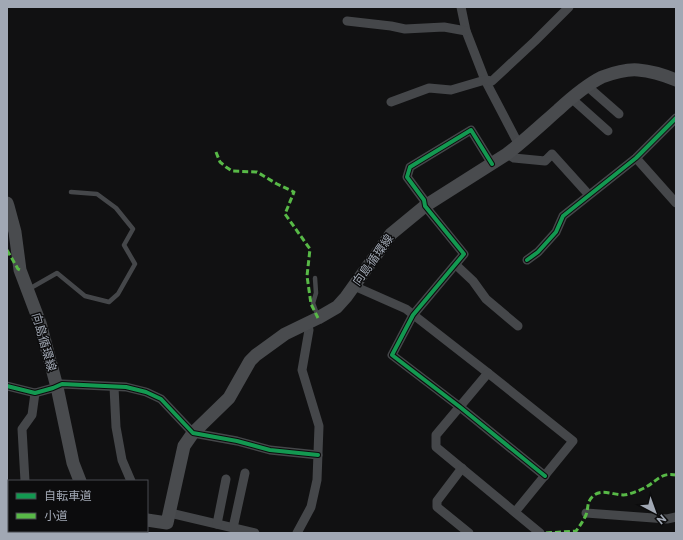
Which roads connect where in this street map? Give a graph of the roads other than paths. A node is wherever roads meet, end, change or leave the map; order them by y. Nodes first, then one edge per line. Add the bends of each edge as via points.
1 (461, 7) edge
2 (569, 7) edge
3 (347, 21) dead end
4 (466, 31) junction
5 (485, 80) junction
6 (676, 80) edge
7 (587, 86) junction
8 (571, 98) junction
9 (391, 102) dead end
10 (619, 114) dead end
11 (676, 118) edge
12 (608, 131) dead end
13 (519, 145) junction
14 (507, 154) junction
15 (636, 158) junction
16 (492, 164) junction
17 (71, 192) dead end
18 (589, 195) junction
19 (7, 203) edge
20 (676, 203) edge
21 (425, 206) junction
22 (527, 260) dead end
23 (456, 265) junction
24 (315, 278) dead end
25 (354, 286) junction
26 (27, 290) junction
27 (413, 315) junction
28 (313, 320) junction
29 (518, 326) dead end
30 (488, 374) junction
31 (7, 386) edge
32 (56, 387) junction
33 (114, 387) junction
34 (35, 393) junction
35 (460, 407) junction
36 (193, 433) junction
37 (318, 454) junction
38 (462, 468) junction
39 (245, 473) dead end
40 (545, 476) junction
41 (226, 479) dead end
42 (25, 480) edge
43 (80, 480) edge
44 (131, 480) edge
45 (515, 512) junction
46 (586, 513) dead end
47 (676, 517) edge
48 (148, 520) edge
49 (167, 523) edge
50 (217, 524) junction
51 (233, 528) junction
52 (255, 533) edge
53 (297, 533) edge
54 (468, 533) edge
55 (540, 533) edge

1 - 4 street
2 - 5 street via 492,81
3 - 4 street via 405,29 444,27
4 - 5 street
5 - 9 street via 451,90 429,88
5 - 13 street
6 - 7 main road, 向島循環線 via 659,73 621,71 602,77
7 - 8 main road, 向島循環線
7 - 10 street
8 - 12 street
8 - 13 main road, 向島循環線
11 - 15 street
13 - 14 main road, 向島循環線
14 - 16 main road, 向島循環線
14 - 18 street via 514,158 545,161 552,154
15 - 18 street
15 - 20 street
16 - 21 main road, 向島循環線
16 - 21 street via 471,130 410,167 407,177 424,200
17 - 26 lane via 97,194 116,208 133,230 124,245 135,264 118,294 109,302 85,296 57,273
18 - 22 street via 563,216 556,232
19 - 26 main road, 向島循環線 via 15,232 20,270
21 - 23 street via 464,254
21 - 25 main road, 向島循環線 via 391,234
23 - 27 street
23 - 29 street via 486,299
24 - 28 lane
25 - 27 street via 406,309
25 - 28 main road, 向島循環線 via 336,307
26 - 32 main road, 向島循環線 via 40,323
27 - 30 street
27 - 35 street via 392,355
28 - 36 main road, 向島循環線 via 285,334 256,355 228,398
28 - 37 street via 302,370 318,426
30 - 35 street
30 - 40 street via 573,441
31 - 34 street
32 - 33 street via 62,384
32 - 34 street
32 - 43 main road, 向島循環線
33 - 36 street via 146,392 161,399
33 - 44 street via 116,427 122,460
34 - 42 street via 32,415 22,429
35 - 38 street via 436,435 436,447
35 - 40 street
36 - 37 street via 270,450
36 - 49 main road, 向島循環線 via 184,446
37 - 53 street via 317,480 311,507
38 - 45 street
38 - 54 street via 437,501 437,507
39 - 51 street
40 - 45 street
41 - 50 street
45 - 55 street
46 - 47 street via 666,519
48 - 49 main road
49 - 50 street
50 - 51 street
51 - 52 street

